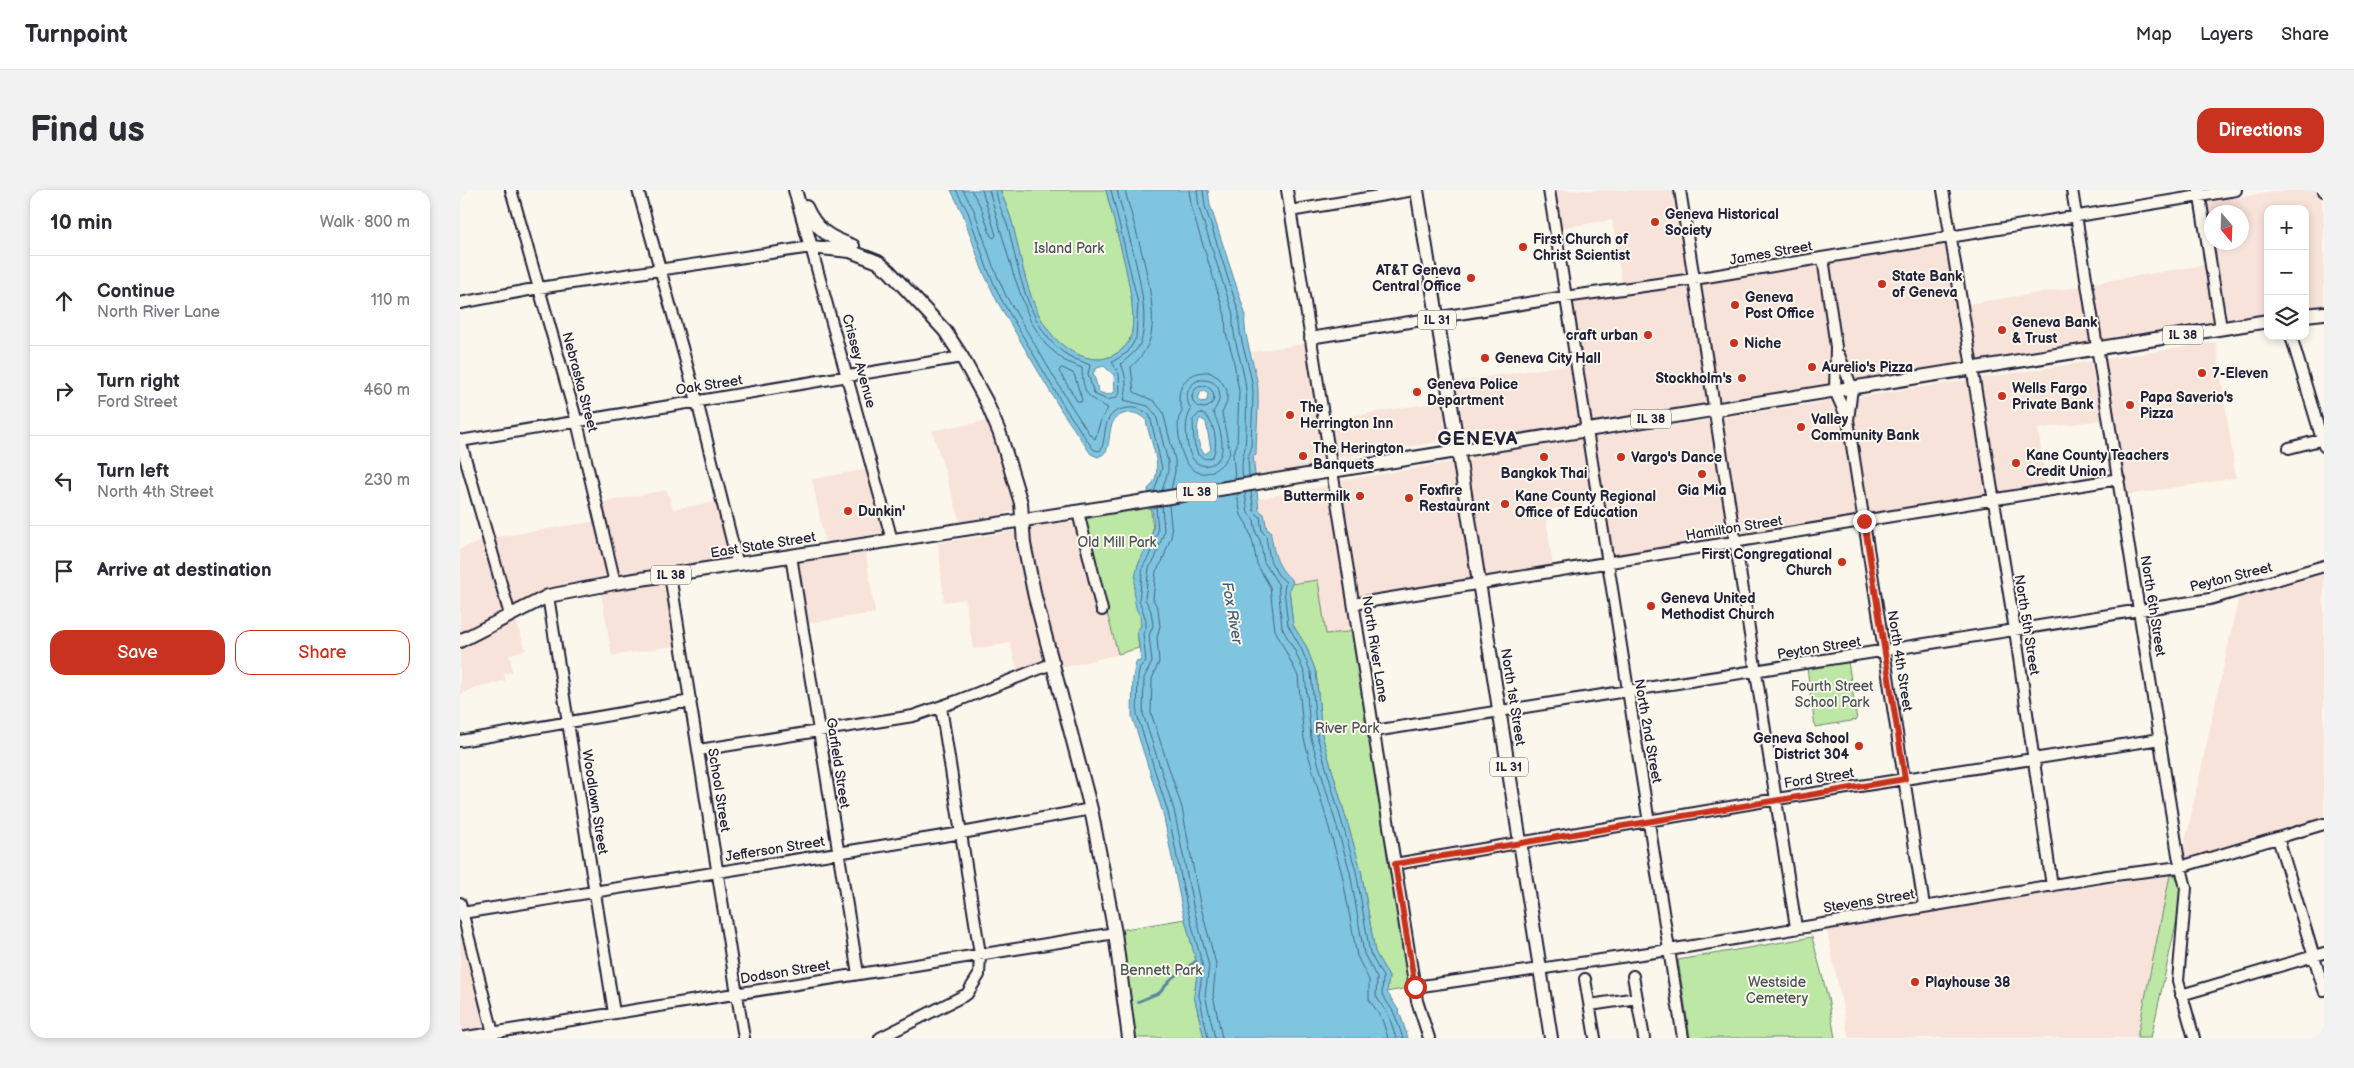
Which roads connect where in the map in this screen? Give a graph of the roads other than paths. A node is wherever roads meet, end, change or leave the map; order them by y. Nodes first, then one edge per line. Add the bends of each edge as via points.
1 (511, 190) edge
2 (638, 190) edge
3 (797, 190) edge
4 (1287, 190) edge
5 (1416, 190) edge
6 (1549, 190) edge
7 (1680, 190) edge
8 (1943, 190) edge
9 (2072, 190) edge
10 (2232, 190) edge
11 (2199, 193) edge
12 (1290, 211) junction
13 (2076, 216) junction
14 (1950, 236) junction
15 (810, 247) junction
16 (1823, 258) junction
17 (878, 262) junction
18 (661, 268) junction
19 (1694, 279) junction
20 (539, 288) junction
21 (1565, 297) junction
22 (460, 303) edge
23 (2324, 313) edge
24 (2309, 315) edge
25 (1437, 318) junction
26 (2264, 322) edge
27 (2221, 328) junction
28 (1310, 338) junction
29 (2291, 340) edge
30 (1836, 347) junction
31 (2098, 349) junction
32 (962, 357) junction
33 (1973, 368) junction
34 (848, 376) junction
35 (1852, 388) junction
36 (1835, 391) junction
37 (697, 401) junction
38 (1716, 409) junction
39 (1848, 420) junction
40 (577, 422) junction
41 (1586, 430) junction
42 (460, 440) edge
43 (2323, 442) edge
44 (2289, 448) dead end
45 (1458, 449) junction
46 (1331, 470) junction
47 (2119, 479) junction
48 (1993, 500) junction
49 (1078, 512) junction
50 (1022, 520) junction
51 (1864, 521) junction
52 (892, 540) junction
53 (1736, 542) junction
54 (791, 556) junction
55 (1606, 563) junction
56 (738, 565) junction
57 (2324, 566) edge
58 (670, 575) junction
59 (615, 583) junction
60 (1479, 583) junction
61 (548, 596) junction
62 (1354, 604) junction
63 (1102, 610) dead end
64 (2140, 610) junction
65 (510, 615) junction
66 (2014, 630) junction
67 (460, 641) edge
68 (1885, 651) junction
69 (1054, 663) junction
70 (1756, 672) junction
71 (1627, 692) junction
72 (691, 701) junction
73 (941, 707) junction
74 (1500, 712) junction
75 (569, 722) junction
76 (819, 731) junction
77 (1374, 731) junction
78 (2160, 739) junction
79 (460, 741) edge
80 (699, 750) junction
81 (2033, 758) junction
82 (1905, 779) junction
83 (1777, 799) junction
84 (1091, 809) junction
85 (1649, 822) junction
86 (2324, 824) edge
87 (962, 833) junction
88 (2278, 838) junction
89 (1521, 842) junction
90 (839, 852) junction
91 (1395, 864) junction
92 (2180, 867) junction
93 (717, 872) junction
94 (2052, 886) junction
95 (595, 891) junction
96 (1924, 906) junction
97 (461, 908) edge
98 (1796, 927) junction
99 (1115, 933) junction
100 (1669, 950) junction
101 (980, 954) junction
102 (2319, 954) edge
103 (1541, 970) junction
104 (858, 974) junction
105 (1633, 976) dead end
106 (1585, 979) dead end
107 (1415, 987) junction
108 (2324, 990) edge
109 (738, 994) junction
110 (2181, 995) junction
111 (1637, 998) junction
112 (1590, 1005) junction
113 (614, 1013) junction
114 (493, 1032) junction
115 (460, 1038) edge
116 (744, 1038) edge
117 (880, 1038) edge
118 (1129, 1038) edge
119 (1429, 1038) edge
120 (1551, 1038) edge
121 (1595, 1038) edge
122 (1644, 1038) edge
123 (1683, 1038) edge
124 (2194, 1038) edge

1 - 20 street, Nebraska Street
2 - 18 street
3 - 15 main road, Crissey Avenue
3 - 17 main road via 814,224 823,233 860,248
4 - 12 street, North River Lane
5 - 12 street
5 - 25 main road, IL 31
6 - 21 street, North 2nd Street
7 - 19 street
8 - 14 street, North 5th Street
9 - 13 street, North 6th Street
10 - 11 street, James Street
11 - 13 street, James Street
11 - 27 street
12 - 28 street, North River Lane
13 - 14 street, James Street
13 - 31 street, North 6th Street
14 - 16 street, James Street
14 - 33 street, North 5th Street
15 - 17 main road via 850,251
15 - 18 street
15 - 34 street, Crissey Avenue
16 - 19 street, James Street
16 - 30 street
17 - 32 main road via 930,313
18 - 20 street
18 - 37 street
19 - 21 street, James Street
19 - 38 street
20 - 22 street
20 - 40 street, Nebraska Street
21 - 25 street, James Street
21 - 41 street, North 2nd Street
23 - 24 main road
25 - 28 street, James Street
25 - 45 main road, IL 31
26 - 27 main road, IL 38
27 - 31 main road, IL 38
28 - 46 street, North River Lane
29 - 43 street
30 - 35 street
30 - 36 street
31 - 33 main road, IL 38
31 - 47 street, North 6th Street
32 - 34 street, Oak Street
32 - 50 main road via 1000,434 1021,502
33 - 35 main road, IL 38
33 - 48 street, North 5th Street
34 - 37 street, Oak Street
34 - 52 street, Crissey Avenue
35 - 36 main road, IL 38
35 - 39 street, North 4th Street
36 - 38 main road, IL 38
36 - 39 street, North 4th Street
37 - 40 street, Oak Street
37 - 56 street
38 - 41 main road, IL 38
38 - 53 street
39 - 51 street, North 4th Street
40 - 42 street, Oak Street
40 - 59 street, Nebraska Street
41 - 45 main road, IL 38
41 - 55 street, North 2nd Street
42 - 65 street
43 - 44 street
45 - 46 main road, IL 38
45 - 60 main road, North 1st Street / IL 31
46 - 49 main road, IL 38
46 - 62 street, North River Lane
47 - 48 street, Hamilton Street
47 - 64 street, North 6th Street
48 - 51 street, Hamilton Street
48 - 66 street, North 5th Street
49 - 50 main road, IL 38
49 - 63 street
50 - 52 main road, East State Street / IL 38
50 - 69 main road via 1035,597
51 - 53 street, Hamilton Street
51 - 68 street, North 4th Street
52 - 54 main road, East State Street / IL 38
53 - 55 street, Hamilton Street
53 - 70 street
54 - 56 main road, East State Street / IL 38
54 - 76 street, Garfield Street
55 - 60 street, Hamilton Street
55 - 71 street, North 2nd Street
56 - 58 main road, East State Street / IL 38
57 - 64 street, Peyton Street via 2224,596
58 - 59 main road, East State Street / IL 38
58 - 72 street, School Street
59 - 61 main road, East State Street / IL 38
60 - 62 street, Hamilton Street
60 - 74 main road, North 1st Street / IL 31
61 - 65 main road, East State Street / IL 38
61 - 75 street, Woodlawn Street
62 - 77 street, North River Lane
64 - 66 street, Peyton Street
64 - 78 street, North 6th Street
65 - 67 main road, East State Street / IL 38
66 - 68 street, Peyton Street
66 - 81 street, North 5th Street
68 - 70 street, Peyton Street
68 - 82 street, North 4th Street
69 - 73 street
69 - 84 main road
70 - 71 street, Peyton Street
70 - 83 street
71 - 74 street, Peyton Street
71 - 85 street, North 2nd Street
72 - 75 street
72 - 80 street, School Street
73 - 76 street via 913,716
73 - 87 street
74 - 77 street, Peyton Street
74 - 89 main road, North 1st Street / IL 31
75 - 79 street
75 - 95 street, Woodlawn Street
76 - 80 street
76 - 90 street, Garfield Street
77 - 91 street, North River Lane
78 - 81 street, Ford Street
78 - 92 street, North 6th Street
80 - 93 street, School Street
81 - 82 street, Ford Street
81 - 94 street, North 5th Street
82 - 83 street, Ford Street
82 - 96 street, North 4th Street
83 - 85 street, Ford Street
83 - 98 street
84 - 87 street, Jefferson Street
84 - 99 main road
85 - 89 street, Ford Street
85 - 100 street, North 2nd Street
86 - 88 street, Stevens Street
87 - 90 street, Jefferson Street
87 - 101 street
88 - 92 street, Stevens Street
88 - 102 street
89 - 91 street, Ford Street
89 - 103 main road, North 1st Street / IL 31
90 - 93 street, Jefferson Street
90 - 104 street, Garfield Street
91 - 107 street, North River Lane
92 - 94 street, Stevens Street
92 - 110 street, North 6th Street via 2186,888 2178,981
93 - 95 street, Jefferson Street
93 - 109 street, School Street
94 - 96 street, Stevens Street
95 - 97 street, Jefferson Street
95 - 113 street, Woodlawn Street
96 - 98 street, Stevens Street
97 - 114 street
98 - 100 street, Stevens Street
99 - 101 street, Dodson Street
99 - 118 main road
100 - 103 street, Stevens Street
100 - 123 street, North 2nd Street
101 - 104 street, Dodson Street
101 - 117 street via 979,975 967,994
102 - 108 street
102 - 110 street
103 - 107 street, Stevens Street
103 - 120 main road, North 1st Street / IL 31
104 - 109 street, Dodson Street
105 - 111 street
106 - 112 street
107 - 119 street, North River Lane
109 - 113 street, Dodson Street
109 - 116 street, School Street
110 - 124 street, North 6th Street
111 - 112 street
111 - 122 street
112 - 121 street
113 - 114 street, Dodson Street
114 - 115 street, Dodson Street

